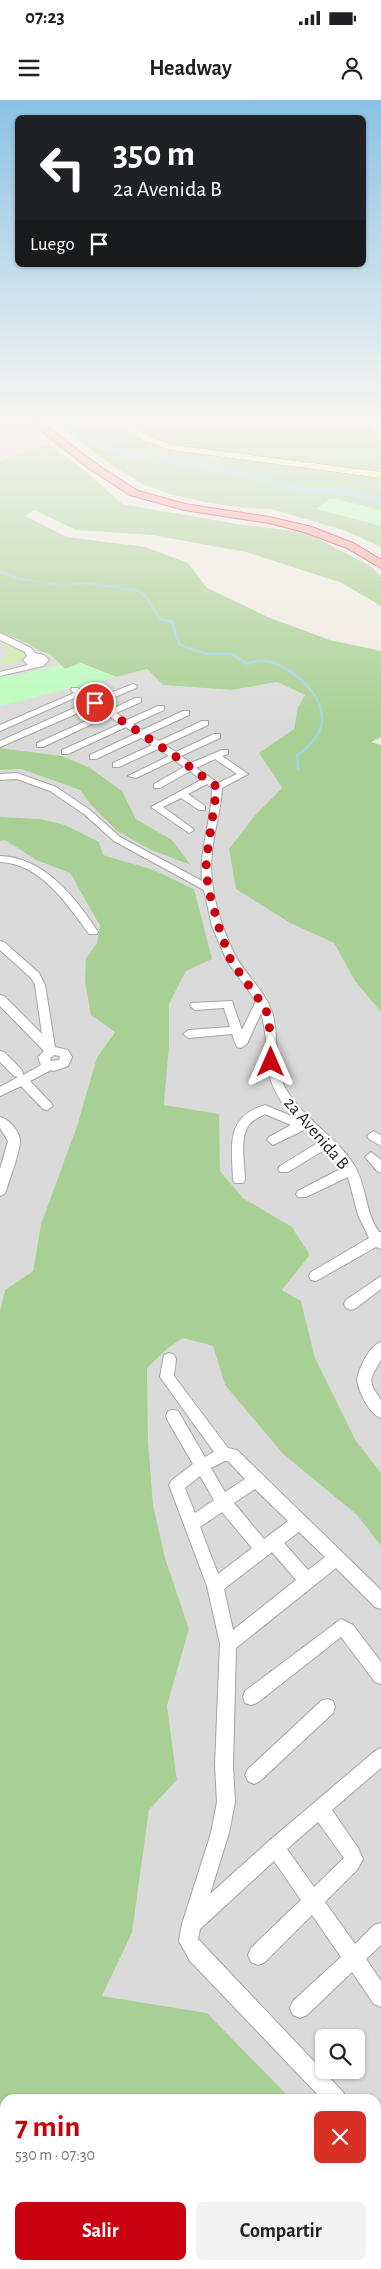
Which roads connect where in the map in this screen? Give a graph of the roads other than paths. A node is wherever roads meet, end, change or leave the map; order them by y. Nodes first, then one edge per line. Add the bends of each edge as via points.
1 (270, 520) edge
2 (290, 520) edge
3 (381, 557) edge
4 (381, 565) edge
5 (0, 636) edge
6 (33, 660) junction
7 (0, 668) edge
8 (12, 668) junction
9 (0, 674) edge
10 (133, 686) dead end
11 (138, 700) dead end
12 (95, 703) junction
13 (161, 708) dead end
14 (109, 712) junction
15 (32, 713) junction
16 (186, 713) dead end
17 (126, 723) junction
18 (205, 723) dead end
19 (46, 724) junction
20 (0, 728) edge
21 (62, 734) junction
22 (140, 734) junction
23 (217, 736) dead end
24 (0, 744) edge
25 (80, 744) junction
26 (40, 745) dead end
27 (157, 746) junction
28 (65, 752) dead end
29 (175, 756) junction
30 (93, 757) dead end
31 (116, 765) dead end
32 (190, 767) junction
33 (133, 776) dead end
34 (0, 777) edge
35 (208, 780) junction
36 (157, 786) dead end
37 (217, 787) junction
38 (182, 794) junction
39 (202, 808) dead end
40 (189, 830) dead end
41 (0, 859) edge
42 (208, 888) junction
43 (92, 932) dead end
44 (1, 946) edge
45 (0, 999) edge
46 (261, 1001) junction
47 (195, 1006) dead end
48 (235, 1030) junction
49 (189, 1034) dead end
50 (0, 1055) edge
51 (48, 1056) junction
52 (20, 1076) junction
53 (0, 1083) edge
54 (0, 1092) edge
55 (47, 1106) dead end
56 (0, 1120) edge
57 (305, 1123) junction
58 (273, 1140) dead end
59 (328, 1142) junction
60 (371, 1157) dead end
61 (381, 1168) edge
62 (284, 1169) dead end
63 (350, 1170) junction
64 (238, 1180) dead end
65 (0, 1191) edge
66 (302, 1194) dead end
67 (380, 1240) edge
68 (316, 1276) dead end
69 (381, 1282) edge
70 (351, 1304) dead end
71 (381, 1348) edge
72 (169, 1359) dead end
73 (381, 1412) edge
74 (173, 1416) dead end
75 (224, 1454) junction
76 (203, 1465) junction
77 (255, 1480) junction
78 (223, 1502) junction
79 (193, 1523) junction
80 (298, 1523) junction
81 (268, 1546) junction
82 (337, 1557) junction
83 (308, 1582) junction
84 (215, 1586) junction
85 (381, 1601) edge
86 (228, 1644) junction
87 (381, 1676) edge
88 (251, 1697) dead end
89 (327, 1707) dead end
90 (381, 1756) edge
91 (254, 1775) dead end
92 (320, 1809) junction
93 (275, 1847) junction
94 (314, 1901) junction
95 (191, 1924) junction
96 (381, 1932) edge
97 (258, 1955) dead end
98 (354, 1958) junction
99 (381, 1997) edge
100 (300, 2008) dead end
101 (331, 2094) edge

1 - 4 highway via 308,529 345,543
2 - 3 highway via 346,538
5 - 6 street via 28,650
6 - 8 street
6 - 8 street
7 - 8 street
8 - 9 street
10 - 12 street
11 - 14 street
12 - 14 street
12 - 15 street via 78,692
12 - 19 street
13 - 17 street
14 - 17 street
14 - 21 street
15 - 19 street
15 - 20 street
16 - 22 street
17 - 22 street
17 - 25 street
18 - 27 street
19 - 21 street
19 - 24 street
21 - 25 street
21 - 26 street
22 - 27 street
22 - 30 street
23 - 29 street
25 - 28 street
27 - 29 street
27 - 31 street
29 - 32 street
29 - 33 street
32 - 35 street
32 - 36 street
32 - 37 street via 221,754 244,774
34 - 42 street via 17,776 53,788 117,839
35 - 37 street
35 - 38 street
37 - 42 street, 2a Avenida B via 206,862
38 - 39 street
38 - 40 street via 156,807
41 - 43 street via 16,860 46,877
42 - 46 street, 2a Avenida B via 231,961
44 - 51 street via 35,976 40,985
45 - 51 street
46 - 48 street via 243,1043 240,1043
46 - 57 street, 2a Avenida B via 268,1019 273,1077
47 - 48 street via 228,1004
48 - 49 street
50 - 52 street
51 - 52 street
52 - 53 street
52 - 54 street
52 - 55 street
56 - 65 street via 14,1142
57 - 58 street
57 - 59 street, 2a Avenida B
57 - 64 street via 264,1109 246,1120 239,1138
59 - 62 street
59 - 63 street, 2a Avenida B
60 - 61 street
63 - 66 street
63 - 67 street, 2a Avenida B via 364,1220
67 - 68 street
69 - 70 street
71 - 73 street via 363,1379
72 - 75 street via 168,1377
74 - 76 street
75 - 76 street
75 - 77 street via 232,1455
76 - 78 street
76 - 79 street via 177,1485
77 - 78 street
77 - 80 street
78 - 79 street
78 - 81 street
79 - 84 street
80 - 81 street
80 - 82 street
81 - 83 street
81 - 84 street
82 - 83 street
82 - 85 street
83 - 86 street
84 - 86 street
86 - 95 street via 224,1756 226,1802 212,1860
87 - 88 street via 341,1627
89 - 91 street
90 - 92 street
92 - 93 street
92 - 94 street via 354,1859
93 - 94 street
93 - 95 street
94 - 97 street
94 - 98 street
95 - 101 street via 188,1941 196,1954
96 - 98 street
98 - 99 street
98 - 100 street

